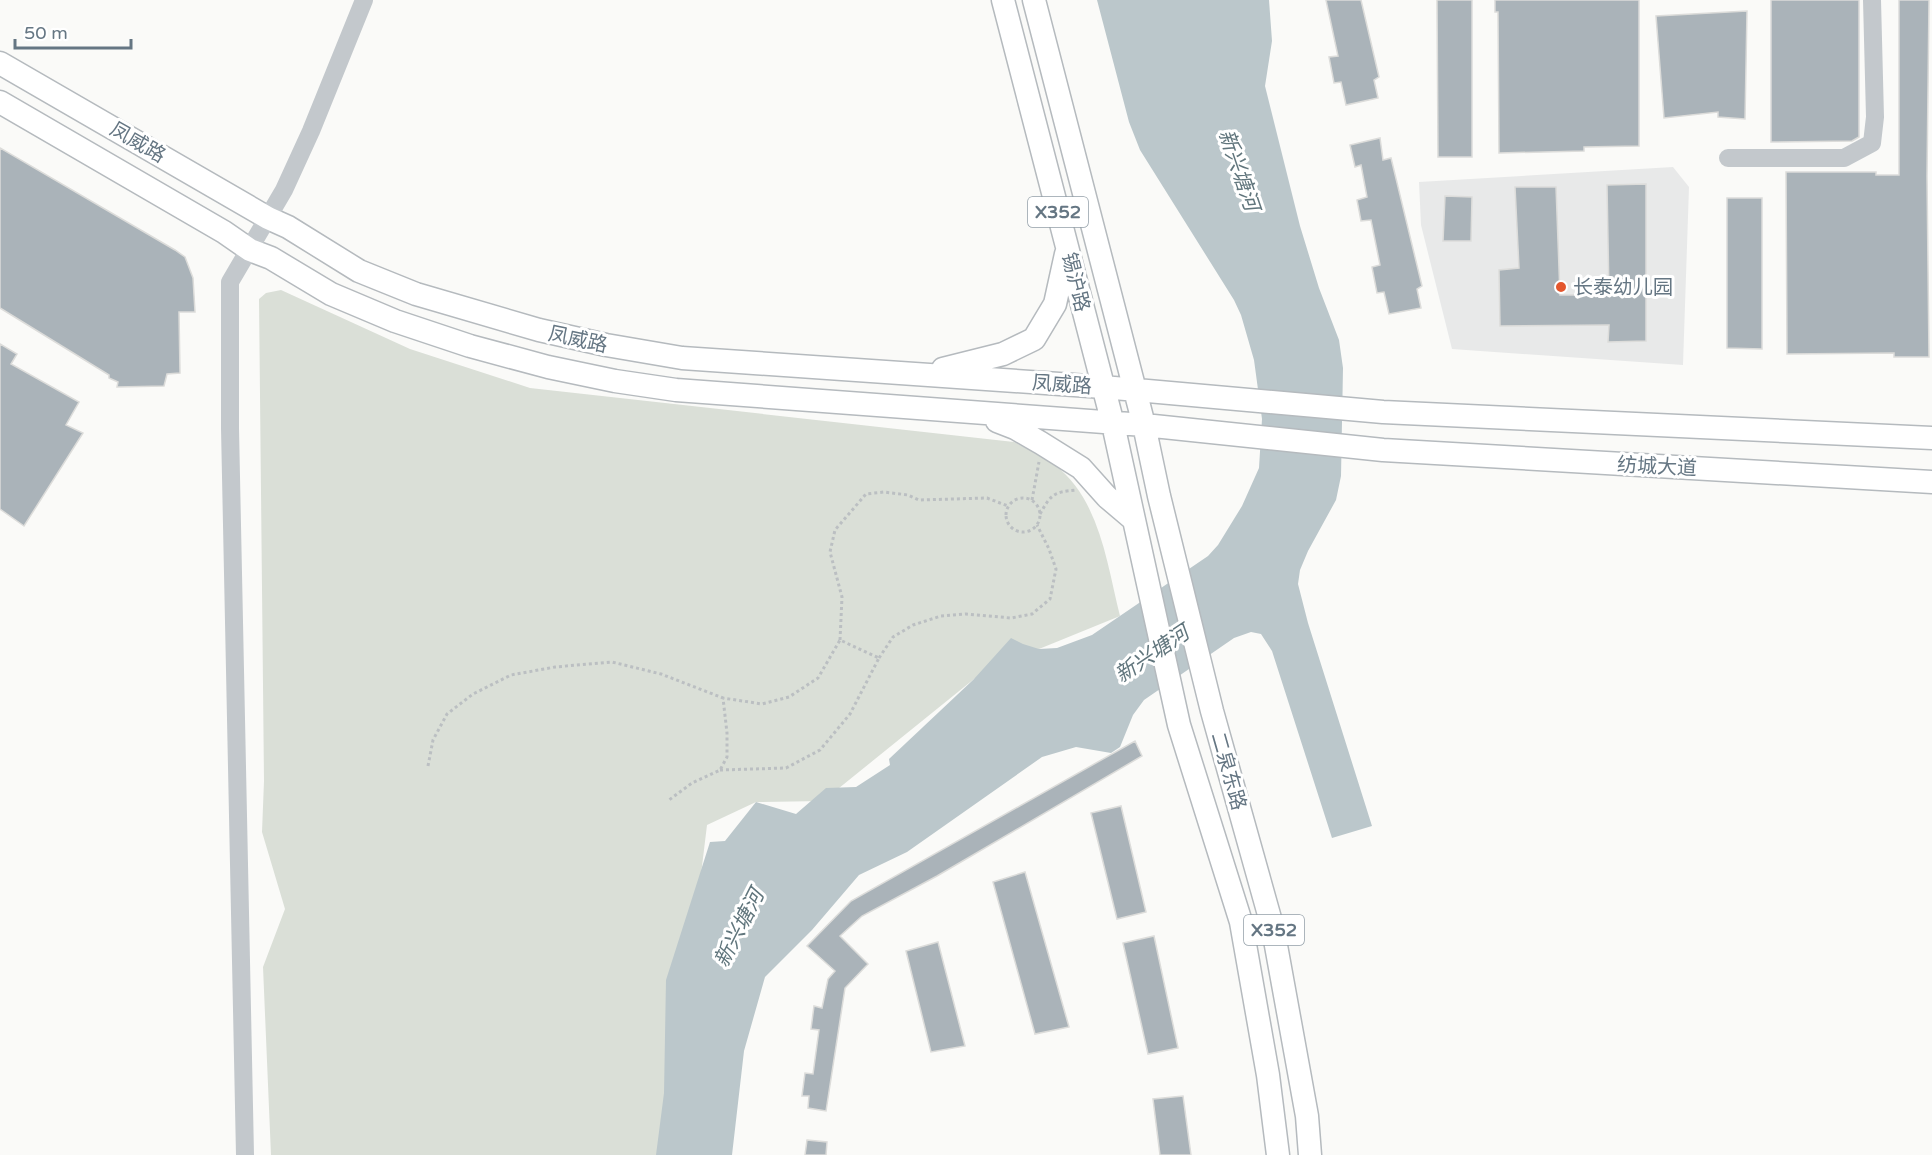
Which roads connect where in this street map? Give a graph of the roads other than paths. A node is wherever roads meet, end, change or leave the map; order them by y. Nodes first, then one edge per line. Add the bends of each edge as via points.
1 (364, 0) edge
2 (1003, 0) edge
3 (1034, 0) edge
4 (1872, 0) edge
5 (0, 63) edge
6 (0, 102) edge
7 (1728, 158) dead end
8 (268, 218) junction
9 (1067, 246) junction
10 (250, 250) junction
11 (921, 375) junction
12 (1103, 387) junction
13 (1134, 390) junction
14 (1220, 397) joint
15 (978, 413) junction
16 (1113, 424) junction
17 (1144, 425) junction
18 (1222, 434) joint
19 (1932, 438) edge
20 (1932, 482) edge
21 (1133, 519) junction
22 (245, 1155) edge
23 (1278, 1155) edge
24 (1310, 1155) edge

1 - 8 street via 311,131
2 - 9 main road, 锡沪路 / X352
3 - 13 main road, 锡沪路 / X352
4 - 7 street via 1872,143 1844,158
5 - 8 main road, 凤威路
6 - 10 main road, 凤威路
8 - 10 street
8 - 11 main road, 凤威路 via 359,271 416,294 539,330 681,358
9 - 11 main road via 1055,304 1034,339 1004,354
9 - 12 main road, 锡沪路 / X352
10 - 15 main road, 凤威路 via 331,294 395,321 559,369 676,390
10 - 22 street via 230,282
11 - 12 main road, 凤威路
12 - 13 main road, 凤威路
12 - 16 main road, 锡沪路 / X352
13 - 14 main road, 凤威路
13 - 17 main road, 二泉东路 / X352
14 - 19 main road, 纺城大道 via 1383,412
15 - 16 main road, 凤威路
15 - 21 main road via 1015,428 1081,468
16 - 17 main road, 凤威路
16 - 21 main road, 二泉东路 / X352
17 - 18 main road, 凤威路
17 - 24 main road, 二泉东路 / X352 via 1212,711 1274,928 1307,1116
18 - 20 main road, 纺城大道 via 1383,450
21 - 23 main road, 二泉东路 / X352 via 1179,726 1241,922

